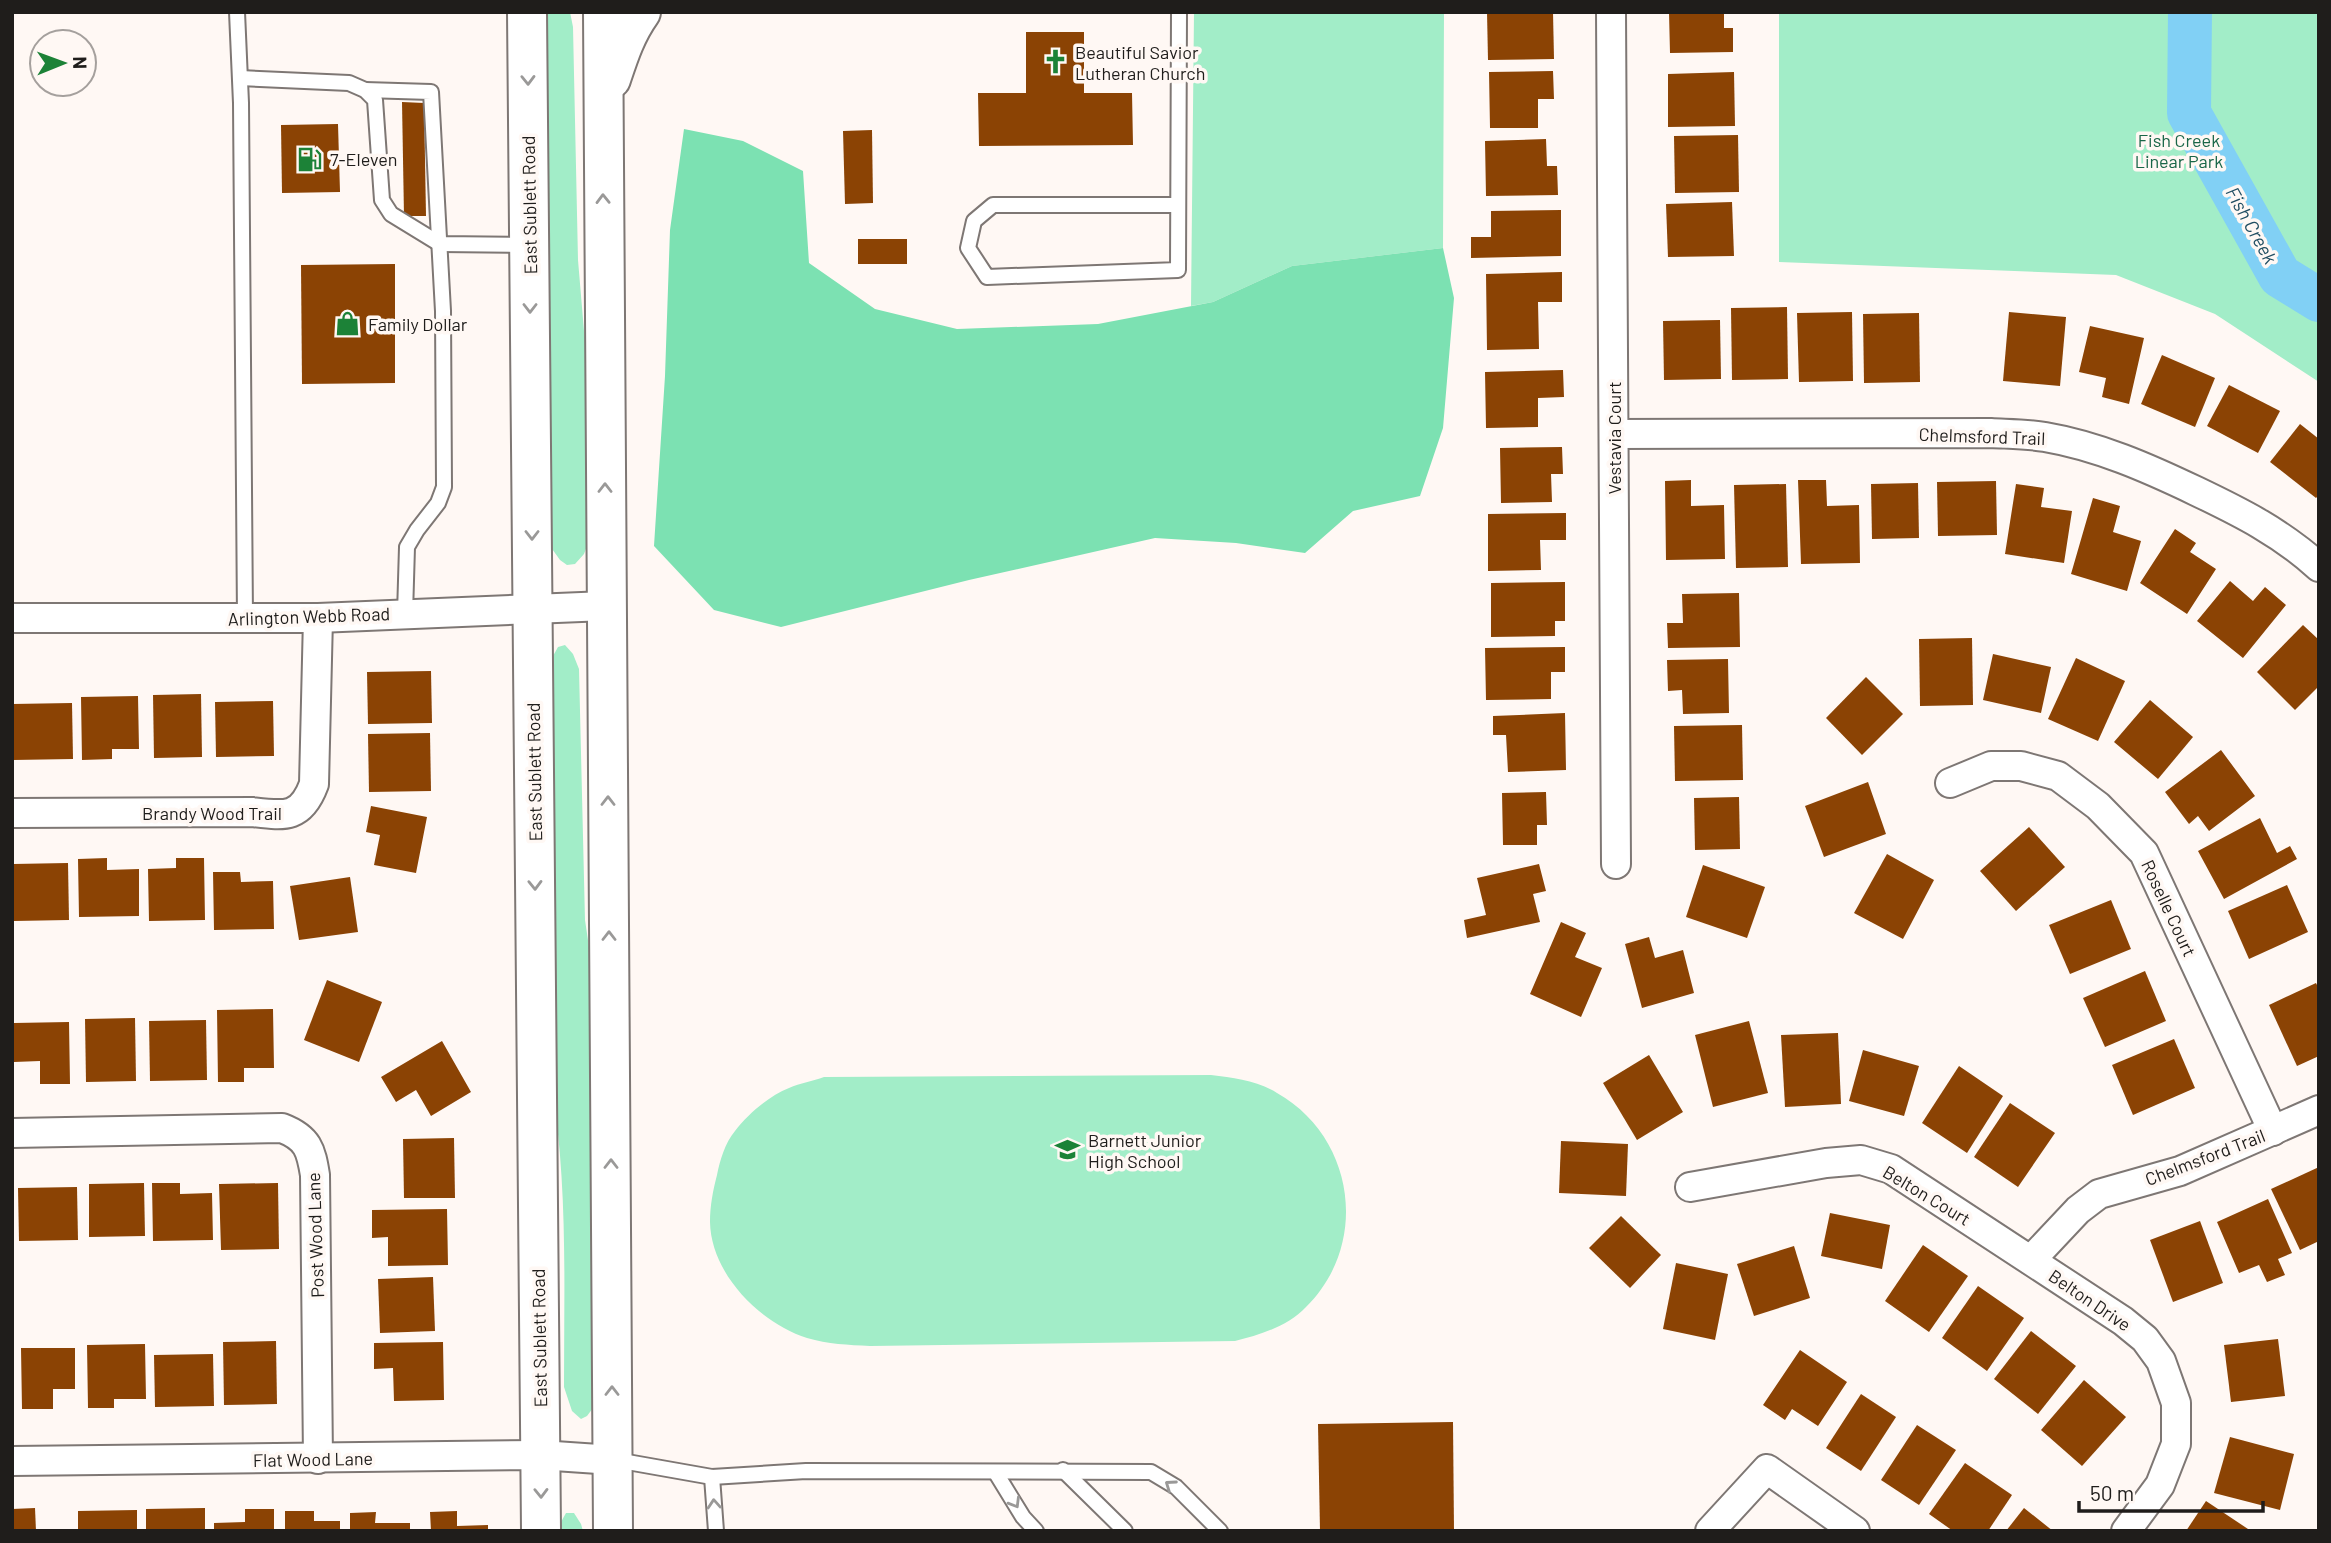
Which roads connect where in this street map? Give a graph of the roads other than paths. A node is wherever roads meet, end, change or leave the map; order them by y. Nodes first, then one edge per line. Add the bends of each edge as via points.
1 (237, 12) edge
2 (527, 12) edge
3 (603, 12) edge
4 (641, 12) edge
5 (1179, 12) edge
6 (1611, 12) edge
7 (240, 78) junction
8 (365, 90) junction
9 (602, 104) junction
10 (1178, 205) junction
11 (440, 244) junction
12 (529, 245) junction
13 (1614, 434) junction
14 (2319, 567) edge
15 (606, 606) junction
16 (532, 608) junction
17 (405, 614) junction
18 (12, 618) edge
19 (318, 618) junction
20 (245, 619) junction
21 (1950, 783) dead end
22 (12, 813) edge
23 (1616, 864) dead end
24 (2319, 1110) edge
25 (2273, 1131) junction
26 (12, 1133) edge
27 (1690, 1187) dead end
28 (2031, 1260) junction
29 (540, 1455) junction
30 (318, 1459) junction
31 (613, 1460) junction
32 (12, 1461) edge
33 (1063, 1471) junction
34 (996, 1473) junction
35 (712, 1477) junction
36 (541, 1531) edge
37 (613, 1531) edge
38 (716, 1531) edge
39 (1036, 1531) edge
40 (1125, 1531) edge
41 (1220, 1531) edge
42 (1710, 1531) edge
43 (1856, 1531) edge
44 (2126, 1531) edge

1 - 7 lane
2 -> 12 main road, East Sublett Road
3 - 9 main road
4 - 9 main road via 620,48
5 - 10 lane
6 - 13 street, Vestavia Court
7 - 8 lane via 349,83
7 - 20 lane
8 - 11 lane via 375,100 382,201 391,214
8 - 11 lane via 431,92
15 -> 9 main road
10 - 10 lane via 1178,270 987,276 968,248 974,221 993,205
11 - 12 lane
11 - 17 lane via 444,487 407,547
12 -> 16 main road, East Sublett Road
13 - 14 street, Chelmsford Trail via 2044,436 2101,451 2181,484 2256,520
13 - 23 street, Vestavia Court
15 - 16 street, Arlington Webb Road
31 -> 15 main road
16 - 17 street, Arlington Webb Road
16 -> 29 main road, East Sublett Road
17 - 19 street, Arlington Webb Road
18 - 20 street, Arlington Webb Road
19 - 20 street, Arlington Webb Road
19 - 22 street, Brandy Wood Trail via 314,784 301,808 277,815
21 - 25 street, Roselle Court via 1991,766 2021,766 2058,776 2098,806 2144,853
24 - 25 street, Chelmsford Trail
25 - 28 street, Chelmsford Trail via 2180,1171 2099,1194
26 - 30 street, Post Wood Lane via 282,1128 306,1143 315,1186
27 - 28 street, Belton Court via 1861,1160 1891,1169
28 - 44 street, Belton Drive via 2145,1339 2161,1361 2176,1403 2176,1444 2160,1485
29 - 30 street, Flat Wood Lane
29 - 31 street, Flat Wood Lane
29 -> 36 main road, East Sublett Road
30 - 32 street, Flat Wood Lane
31 - 35 lane
31 - 37 main road
33 - 34 lane
33 - 40 lane
41 -> 33 lane via 1176,1487 1151,1472
34 - 35 lane via 806,1472
34 -> 39 lane
38 -> 35 lane
42 - 43 street via 1766,1469

